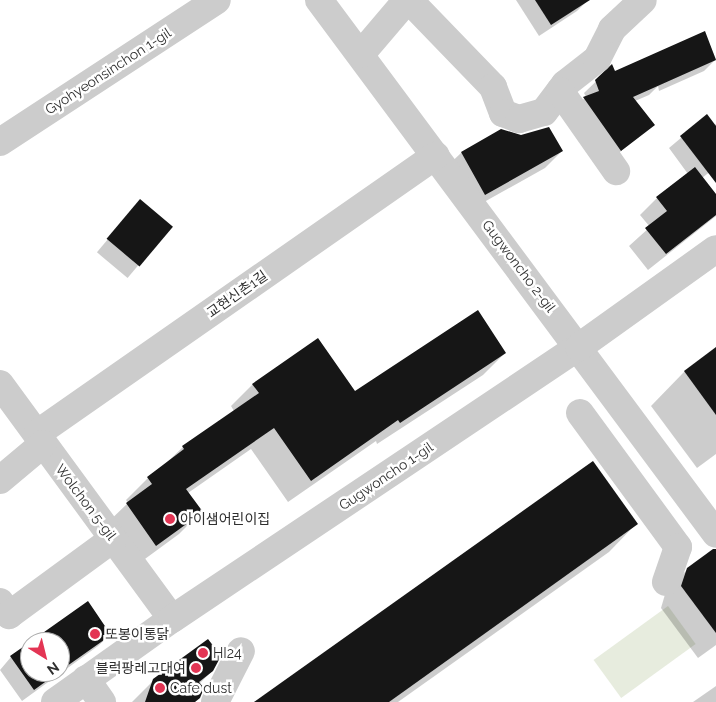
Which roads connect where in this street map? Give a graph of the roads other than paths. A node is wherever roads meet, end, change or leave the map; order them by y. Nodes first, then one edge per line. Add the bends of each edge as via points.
1 (217, 0) edge
2 (320, 0) edge
3 (408, 0) edge
4 (643, 0) edge
5 (361, 54) junction
6 (560, 91) junction
7 (0, 142) edge
8 (436, 155) junction
9 (616, 171) dead end
10 (716, 249) edge
11 (579, 347) junction
12 (0, 384) edge
13 (580, 413) dead end
14 (40, 439) junction
15 (0, 480) edge
16 (716, 534) edge
17 (113, 539) junction
18 (666, 582) dead end
19 (0, 602) edge
20 (172, 619) junction
21 (241, 651) dead end
22 (86, 680) junction
23 (55, 702) edge
24 (102, 702) edge
25 (215, 702) edge

1 - 7 street, Gyohyeonsinchon 1-gil
2 - 5 street, Gugwoncho 2-gil
3 - 5 street
3 - 6 street via 493,87 503,113 519,119 544,112
4 - 6 street via 612,29 597,60
5 - 8 street, Gugwoncho 2-gil
6 - 9 street
8 - 11 street, Gugwoncho 2-gil
8 - 14 street, 교현신촌1길
10 - 11 street, Gugwoncho 1-gil
11 - 16 street, Gugwoncho 2-gil
11 - 20 street, Gugwoncho 1-gil
12 - 14 street, Wolchon 5-gil
13 - 18 street via 678,547
14 - 15 street, 교현신촌1길
14 - 17 street, Wolchon 5-gil
17 - 19 street via 9,615
17 - 20 street, Wolchon 5-gil
20 - 22 street, Gugwoncho 1-gil
21 - 25 street
22 - 23 street, Gugwoncho 1-gil
22 - 24 street

